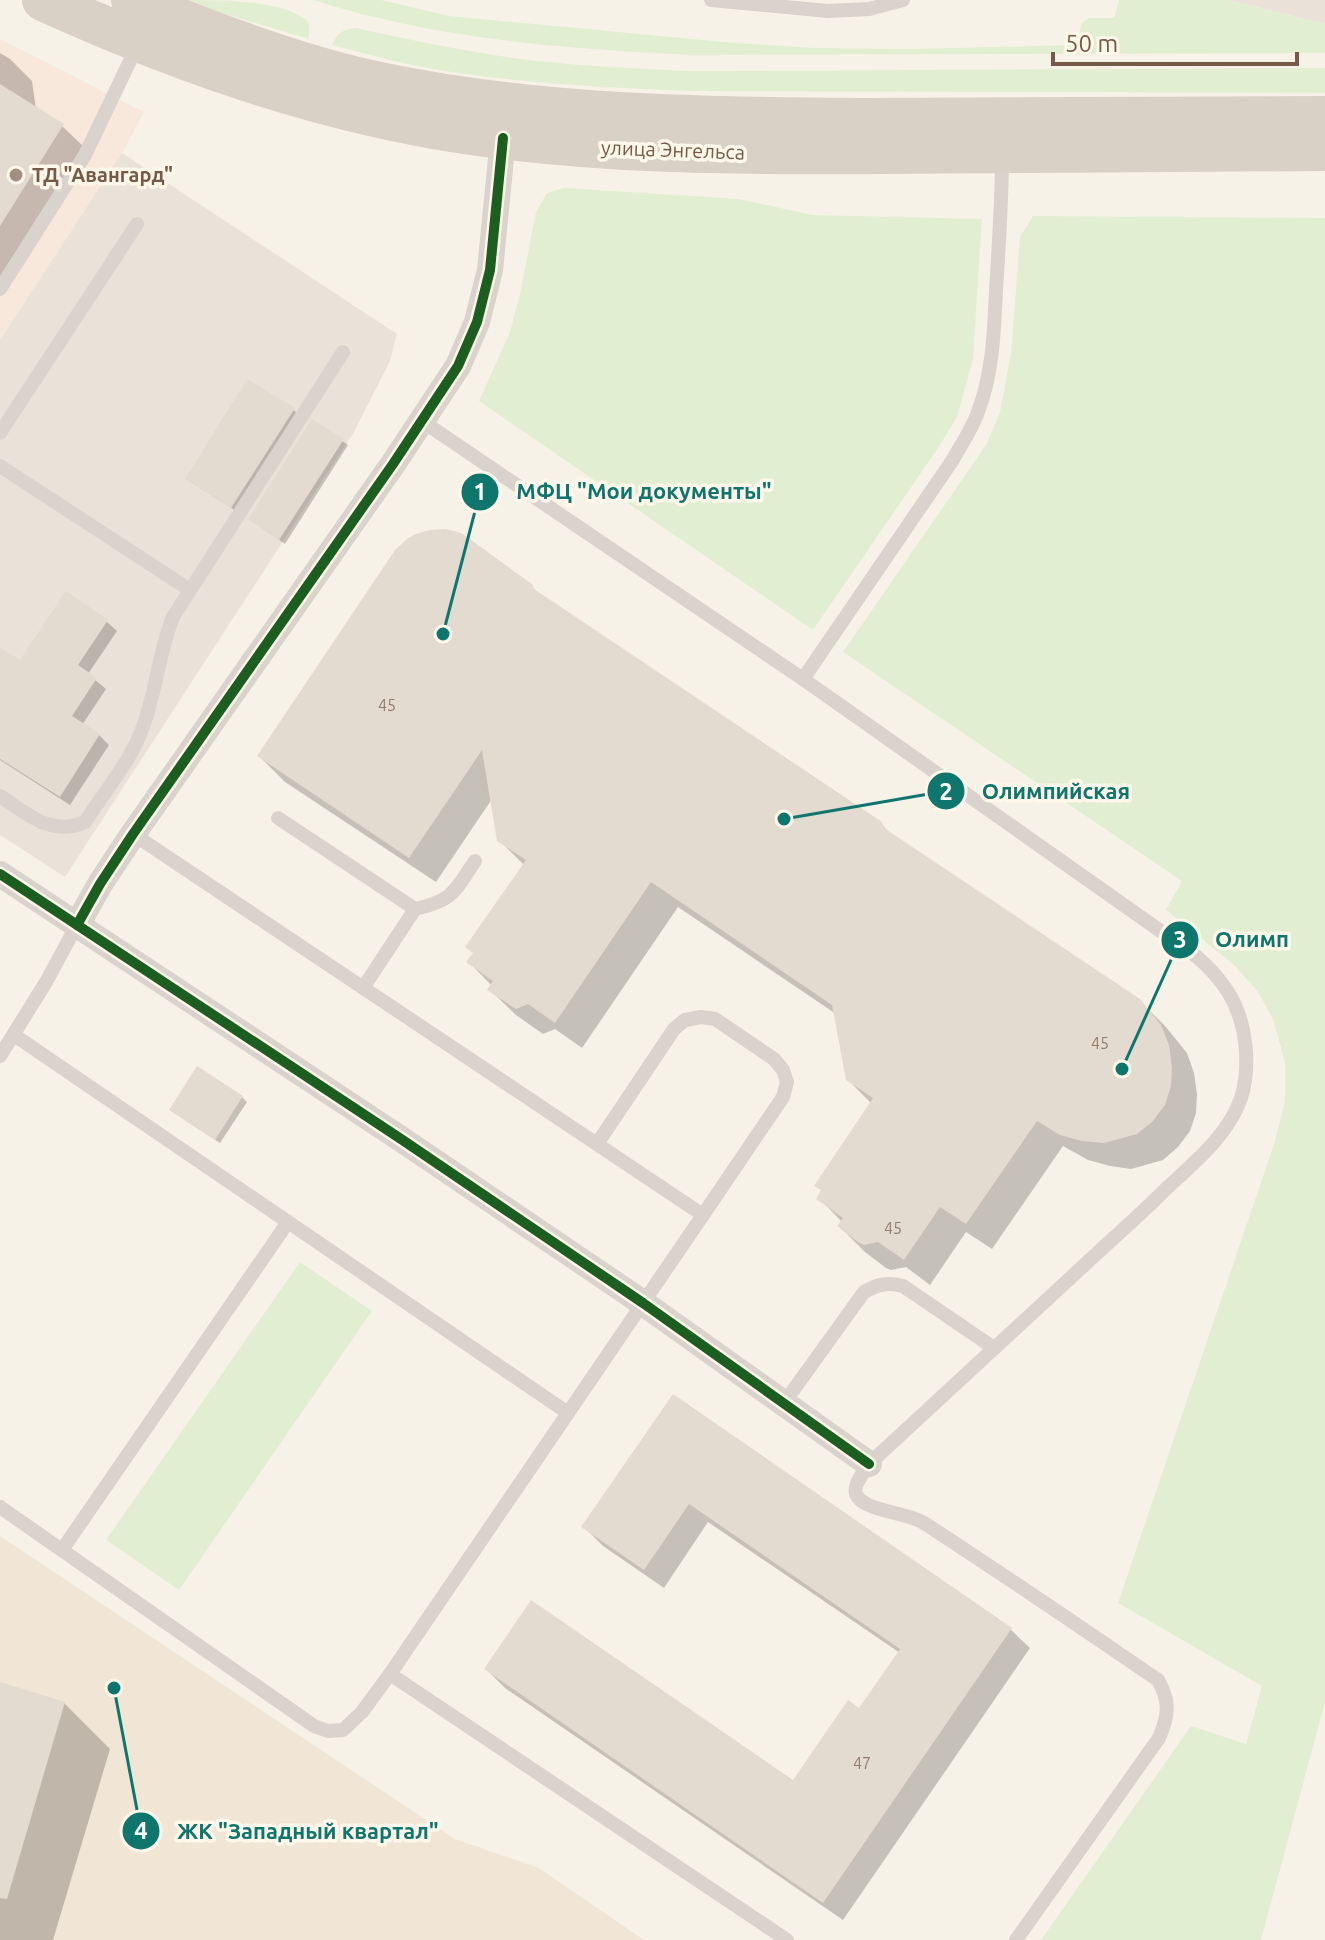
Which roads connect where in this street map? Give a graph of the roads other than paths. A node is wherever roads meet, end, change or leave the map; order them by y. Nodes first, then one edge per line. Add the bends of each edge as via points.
1 (43, 0) edge
2 (132, 0) edge
3 (711, 0) edge
4 (903, 0) edge
5 (139, 42) junction
6 (1325, 117) edge
7 (505, 120) junction
8 (1002, 136) junction
9 (1325, 150) edge
10 (137, 224) dead end
11 (0, 289) edge
12 (343, 352) dead end
13 (422, 421) junction
14 (0, 433) edge
15 (0, 466) edge
16 (190, 590) junction
17 (803, 679) junction
18 (0, 796) edge
19 (278, 818) dead end
20 (133, 834) junction
21 (475, 861) dead end
22 (0, 874) edge
23 (415, 909) junction
24 (77, 925) junction
25 (363, 988) junction
26 (14, 1035) junction
27 (0, 1056) edge
28 (597, 1144) junction
29 (703, 1215) junction
30 (288, 1222) junction
31 (643, 1303) junction
32 (994, 1348) junction
33 (784, 1403) junction
34 (568, 1413) junction
35 (869, 1464) junction
36 (0, 1507) edge
37 (62, 1550) junction
38 (390, 1674) junction
39 (787, 1940) edge
40 (1016, 1940) edge

1 - 5 main road, улица Энгельса
2 - 7 main road, улица Энгельса via 246,44
3 - 4 lane via 828,11
5 - 7 main road, улица Энгельса via 236,78 397,121
5 - 11 lane via 85,155
6 - 8 main road, улица Энгельса
7 - 8 main road, улица Энгельса via 592,147 695,152 787,154
7 - 13 street via 484,297 468,346
8 - 9 main road, улица Энгельса
8 - 17 lane via 993,337 978,411 952,461
10 - 14 lane
12 - 16 lane
13 - 17 lane
13 - 20 street
15 - 16 lane
16 - 18 lane via 165,636 141,732 85,822 73,828 42,823
17 - 32 lane via 1196,956 1230,995 1239,1015 1245,1079 1231,1118 1202,1155
19 - 23 lane
20 - 24 street
20 - 25 lane
21 - 23 lane via 451,896
22 - 24 street
23 - 25 lane
24 - 26 lane
24 - 31 street
25 - 28 lane
26 - 27 lane
26 - 30 lane
28 - 29 lane
28 - 29 lane via 674,1029 685,1020 715,1019 774,1059 787,1082 783,1097
29 - 31 lane
30 - 34 lane
30 - 37 lane
31 - 33 street
31 - 34 lane
32 - 33 lane via 903,1286 876,1285 864,1292
32 - 35 lane
33 - 35 street
34 - 38 lane
35 - 40 lane via 854,1488 859,1499 920,1520 1158,1680 1165,1692 1167,1708 1159,1738
36 - 37 lane
37 - 38 lane via 314,1726 343,1730
38 - 39 lane

